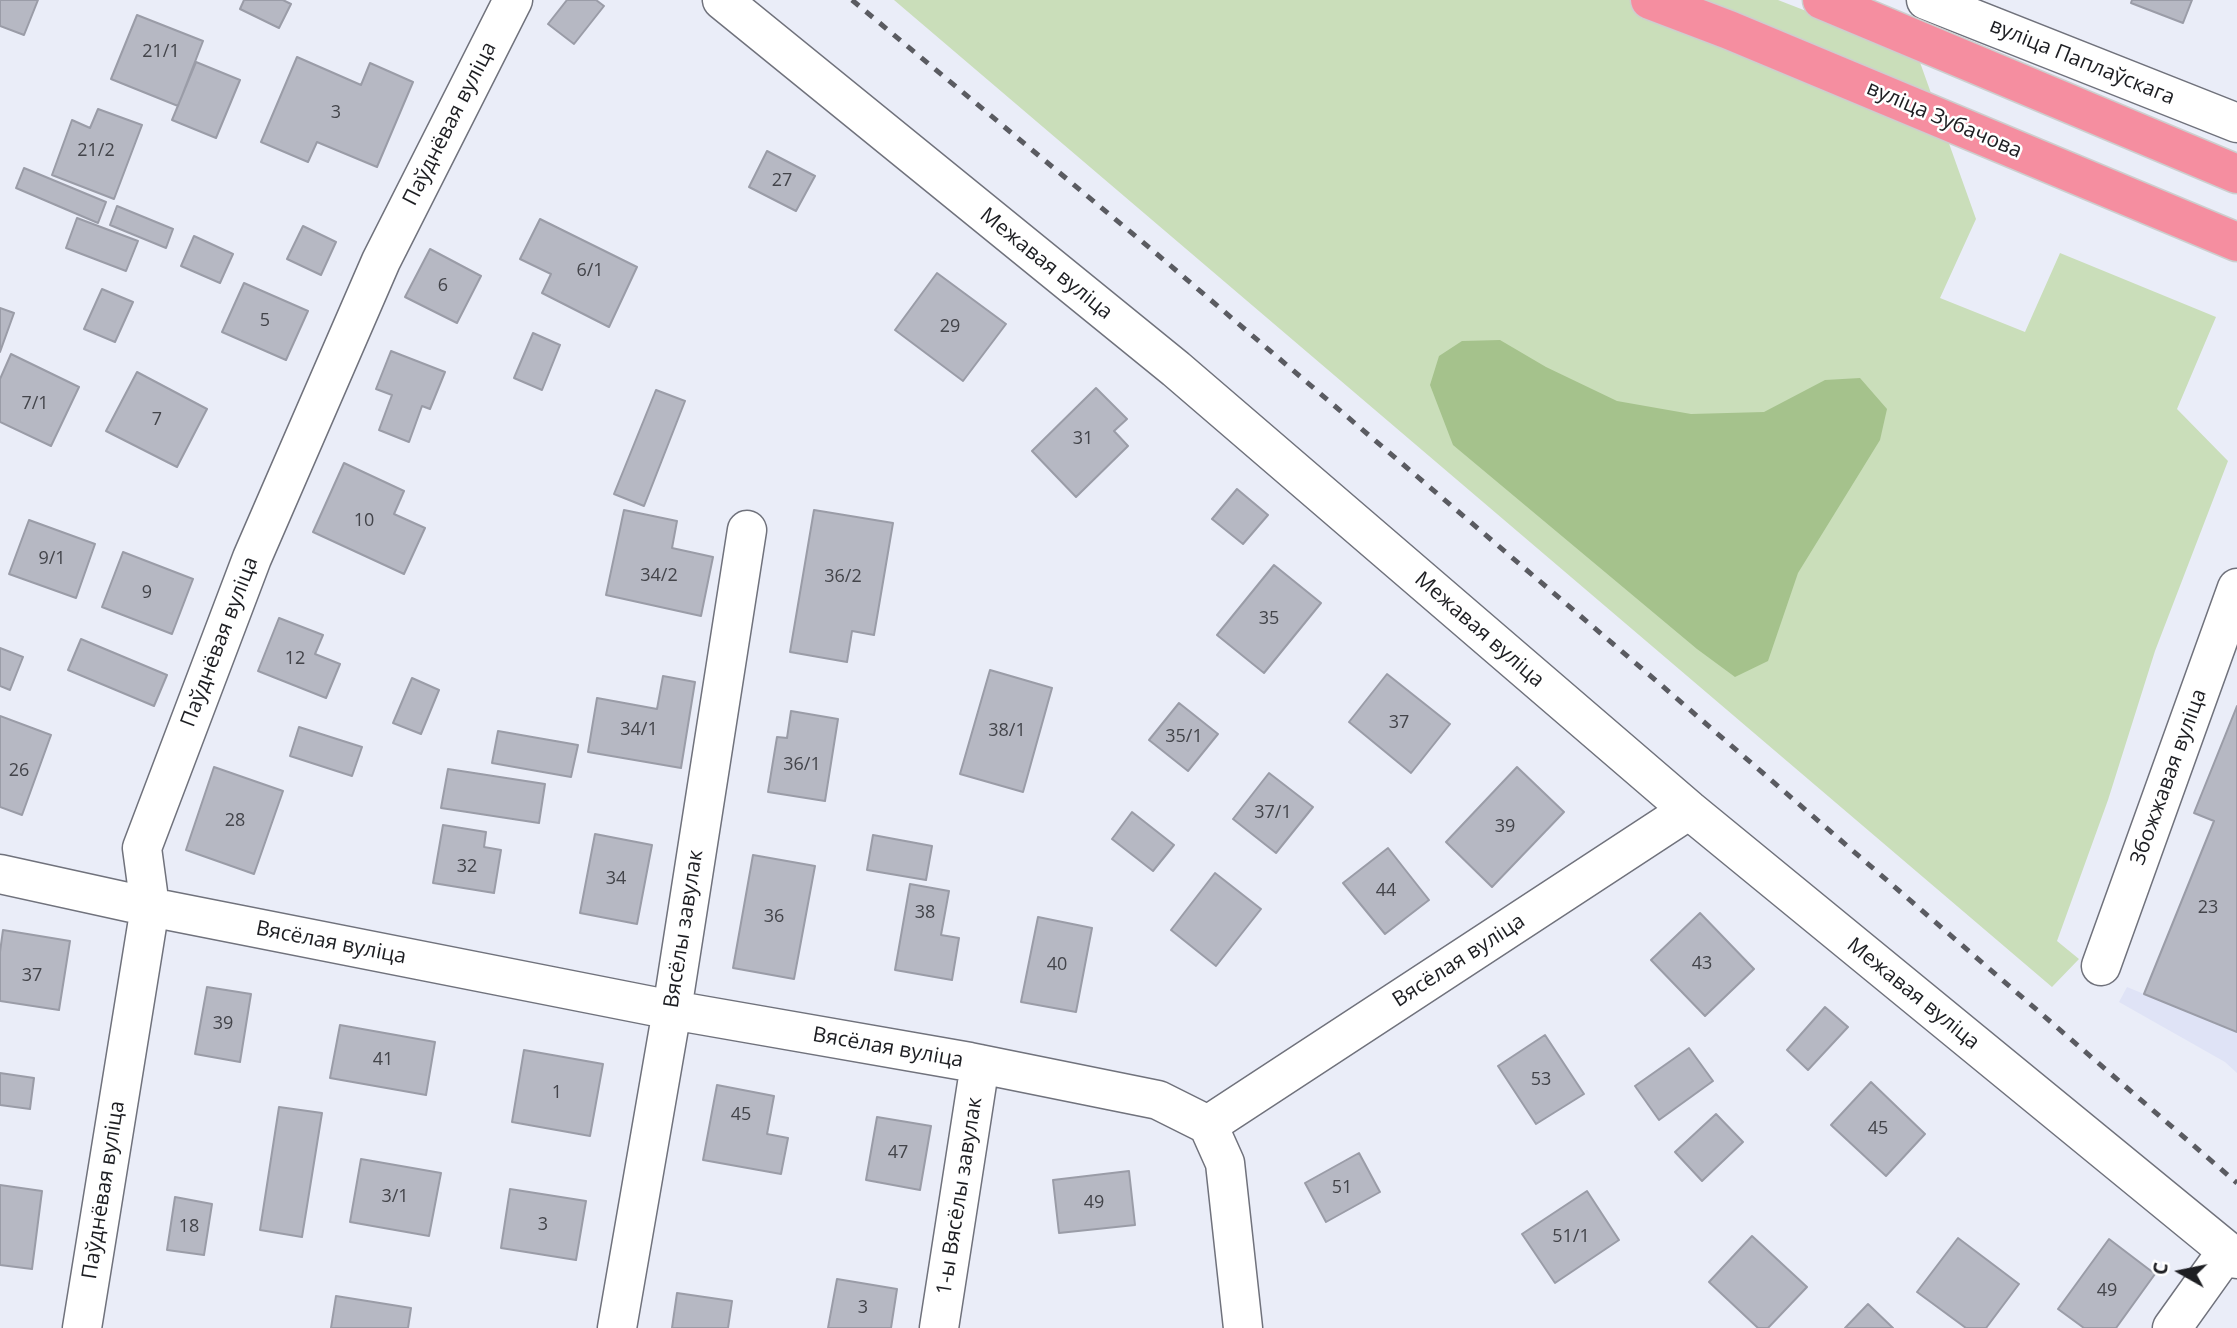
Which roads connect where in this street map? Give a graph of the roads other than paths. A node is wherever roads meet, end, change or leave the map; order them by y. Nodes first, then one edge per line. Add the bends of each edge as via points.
1 (513, 0) edge
2 (722, 0) edge
3 (1650, 0) edge
4 (1822, 0) edge
5 (1926, 0) edge
6 (2237, 123) edge
7 (2237, 174) edge
8 (2237, 242) edge
9 (747, 530) dead end
10 (2237, 588) edge
11 (1689, 810) junction
12 (0, 874) edge
13 (150, 907) junction
14 (2101, 966) dead end
15 (671, 1010) junction
16 (980, 1064) junction
17 (1208, 1125) junction
18 (2232, 1255) edge
19 (82, 1328) edge
20 (617, 1328) edge
21 (939, 1328) edge
22 (1243, 1328) edge
23 (2172, 1328) edge

1 - 13 street, Паўднёвая вуліца via 381,261 252,558 142,848
2 - 11 street, Межавая вуліца via 1176,369
3 - 8 highway, вуліца Зубачова
4 - 7 highway
5 - 6 street, вуліца Паплаўскага
9 - 15 street, Вясёлы завулак
10 - 14 street, Збожжавая вуліца
11 - 17 street, Вясёлая вуліца
11 - 18 street, Межавая вуліца
12 - 13 street, Вясёлая вуліца
13 - 15 street, Вясёлая вуліца
13 - 19 street, Паўднёвая вуліца
15 - 16 street, Вясёлая вуліца
15 - 20 street, Вясёлы завулак
16 - 17 street, Вясёлая вуліца via 1158,1100
16 - 21 street, 1-ы Вясёлы завулак
17 - 22 street via 1225,1163
18 - 23 street

